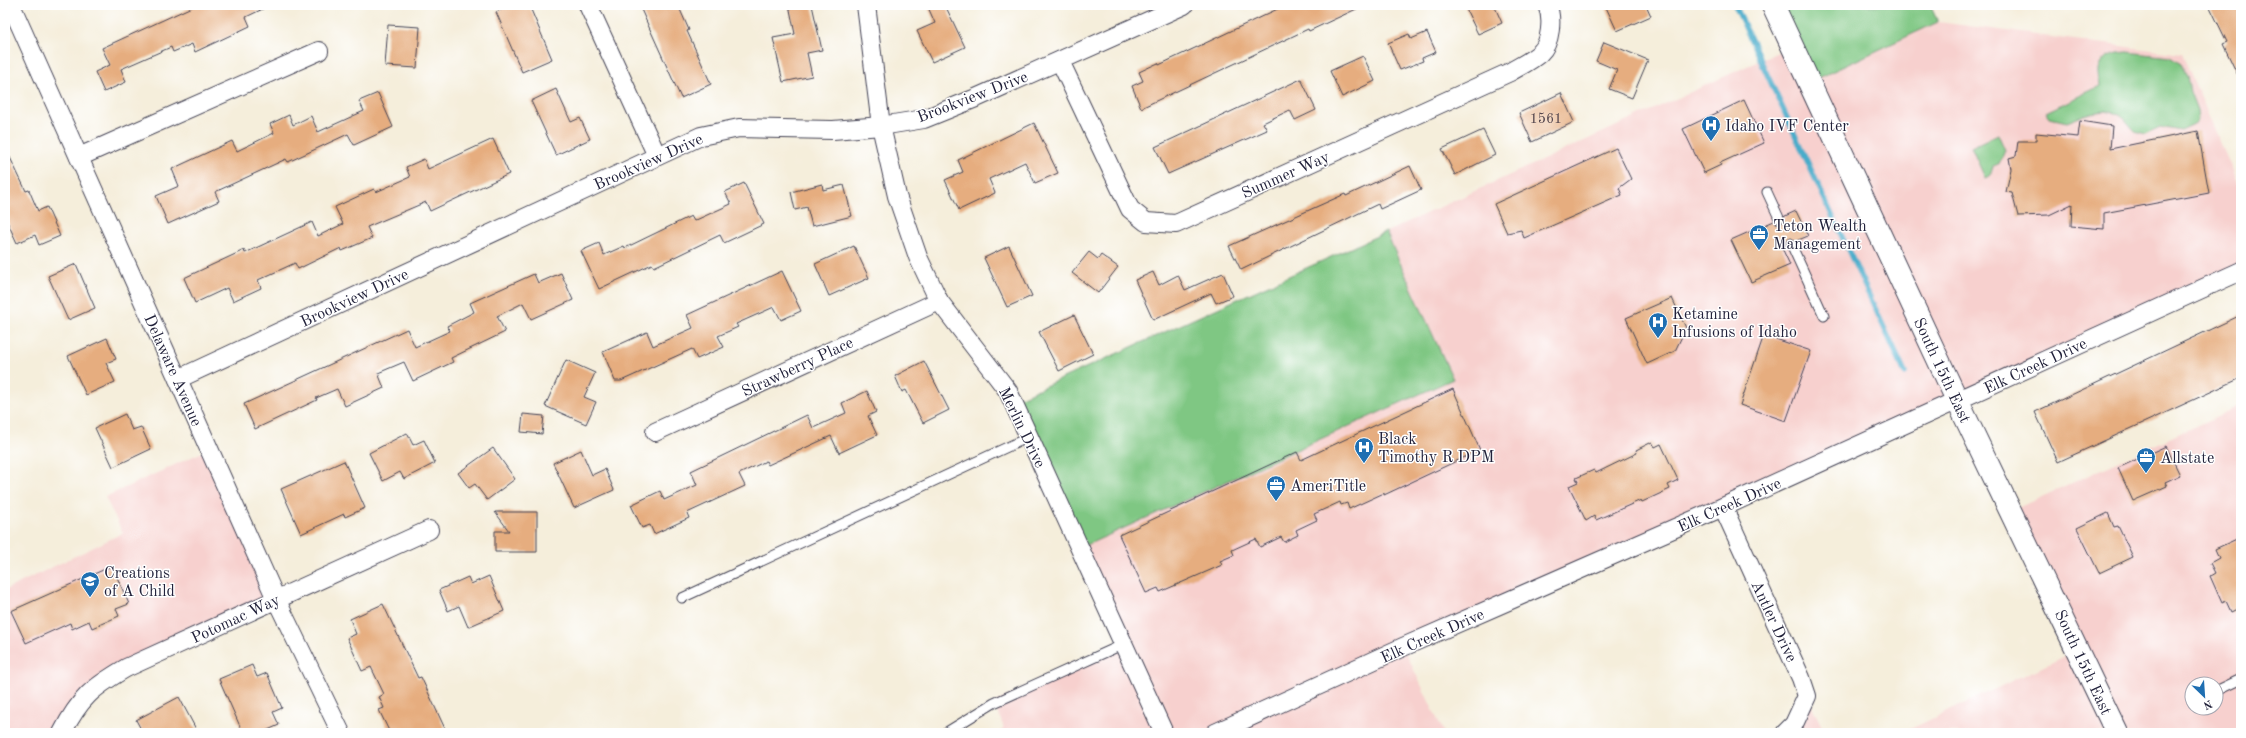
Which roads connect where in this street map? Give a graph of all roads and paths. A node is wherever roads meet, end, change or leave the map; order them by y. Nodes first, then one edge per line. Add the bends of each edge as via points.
1 (11, 5) edge
2 (588, 5) edge
3 (866, 5) edge
4 (1184, 5) edge
5 (1548, 5) edge
6 (1773, 5) edge
7 (319, 51) dead end
8 (1060, 61) junction
9 (881, 126) junction
10 (656, 156) junction
11 (79, 157) junction
12 (1767, 192) dead end
13 (1779, 218) dead end
14 (1791, 244) dead end
15 (2241, 271) edge
16 (939, 301) junction
17 (1824, 316) dead end
18 (178, 379) junction
19 (1957, 400) junction
20 (655, 432) dead end
21 (1029, 437) junction
22 (1723, 508) junction
23 (429, 530) dead end
24 (682, 598) dead end
25 (276, 599) junction
26 (1124, 644) junction
27 (2241, 679) edge
28 (2224, 687) edge
29 (62, 733) edge
30 (341, 733) edge
31 (945, 733) edge
32 (1164, 733) edge
33 (1215, 733) edge
34 (1785, 733) edge
35 (2117, 733) edge

1 - 11 street, Delaware Avenue
2 - 10 street
3 - 9 street, Merlin Drive
4 - 8 street, Brookview Drive
5 - 8 street, Summer Way via 1551,22 1548,38 1541,52 1526,63 1176,224 1146,222 1130,209
6 - 19 main road, South 15th East
7 - 11 street
8 - 9 street, Brookview Drive via 924,119
9 - 10 street, Brookview Drive via 833,130 739,128 701,136
9 - 16 street, Merlin Drive via 897,196 918,257
10 - 18 street, Brookview Drive
11 - 18 street, Delaware Avenue
12 - 13 lane
14 - 17 lane
15 - 19 street, Elk Creek Drive
16 - 20 street, Strawberry Place
16 - 21 street, Merlin Drive via 1008,391
18 - 25 street, Delaware Avenue
19 - 22 street, Elk Creek Drive
19 - 35 main road, South 15th East
21 - 24 lane
21 - 26 street, Merlin Drive
22 - 33 street, Elk Creek Drive via 1403,647
22 - 34 street, Antler Drive via 1807,696 1794,724
23 - 25 street, Potomac Way
25 - 29 street, Potomac Way via 126,668 90,690 73,711
25 - 30 street, Delaware Avenue
26 - 31 lane via 994,703
26 - 32 street, Merlin Drive
27 - 28 lane

